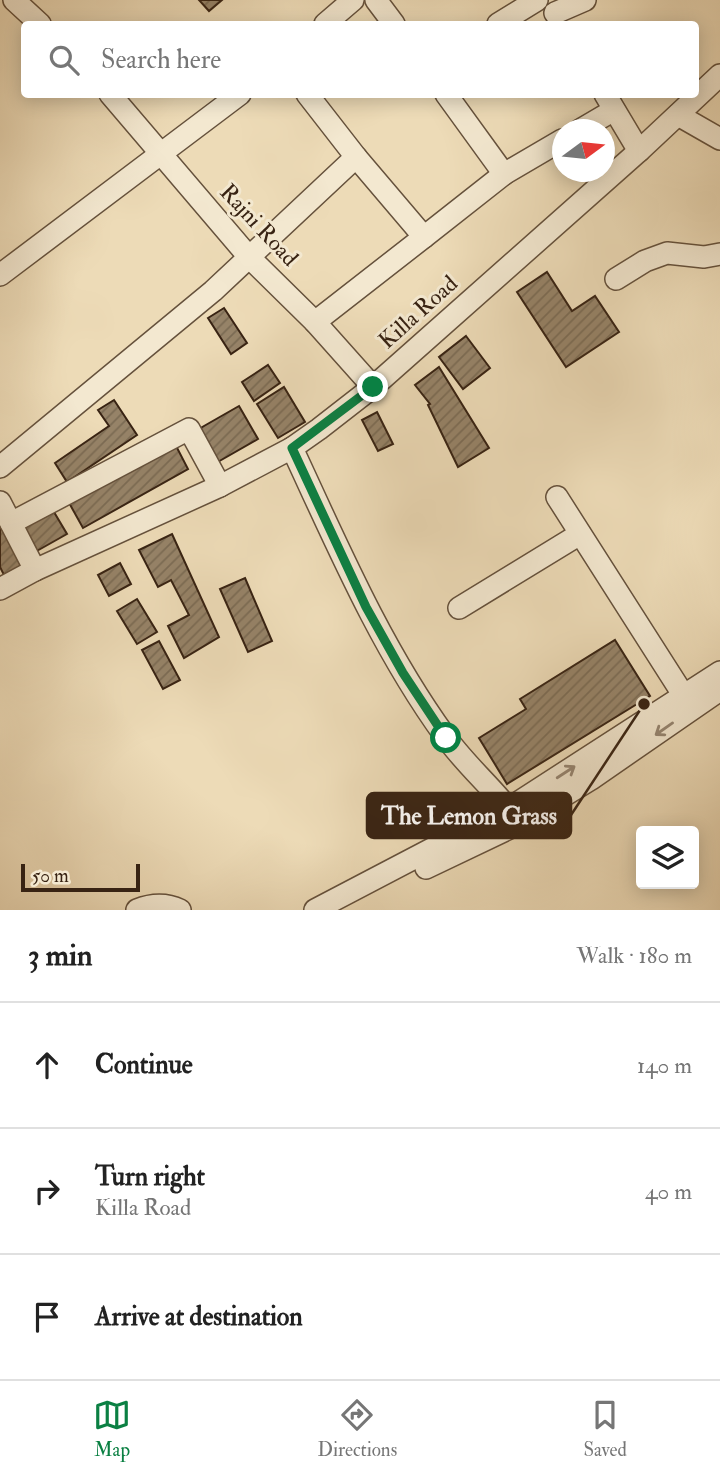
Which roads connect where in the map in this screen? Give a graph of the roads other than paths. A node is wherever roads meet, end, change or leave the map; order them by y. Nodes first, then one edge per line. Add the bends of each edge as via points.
1 (14, 0) edge
2 (353, 0) edge
3 (376, 0) edge
4 (537, 0) edge
5 (585, 0) edge
6 (554, 13) edge
7 (37, 21) edge
8 (328, 21) edge
9 (392, 21) edge
10 (503, 21) edge
11 (720, 75) edge
12 (699, 95) edge
13 (113, 98) edge
14 (235, 98) edge
15 (310, 98) edge
16 (449, 98) edge
17 (696, 98) edge
18 (609, 102) edge
19 (678, 115) junction
20 (591, 119) edge
21 (720, 139) edge
22 (552, 146) edge
23 (639, 151) junction
24 (160, 155) junction
25 (356, 157) junction
26 (504, 174) junction
27 (424, 237) junction
28 (720, 254) edge
29 (249, 257) junction
30 (0, 275) edge
31 (616, 279) dead end
32 (315, 322) junction
33 (373, 387) junction
34 (292, 448) junction
35 (0, 467) edge
36 (220, 486) junction
37 (556, 497) dead end
38 (0, 502) edge
39 (11, 523) junction
40 (580, 534) junction
41 (35, 570) junction
42 (0, 589) edge
43 (459, 608) dead end
44 (720, 672) edge
45 (720, 691) edge
46 (688, 703) junction
47 (509, 812) junction
48 (137, 910) edge
49 (180, 910) edge
50 (315, 910) edge
51 (340, 910) edge

1 - 7 street
2 - 8 street
3 - 9 street
4 - 10 street
5 - 6 street
11 - 12 street, Killa Road
13 - 24 street, Rajni Road
14 - 24 street
15 - 25 street
16 - 26 street
17 - 19 street, Killa Road
18 - 20 street
18 - 23 street
19 - 21 street
19 - 23 street, Killa Road
22 - 26 street
23 - 33 street, Killa Road
24 - 29 street, Rajni Road
24 - 30 street
25 - 27 street
25 - 29 street
26 - 27 street
27 - 32 street
28 - 31 street via 667,253
29 - 32 street, Rajni Road
29 - 35 street
32 - 33 street, Rajni Road
33 - 34 street, Killa Road
34 - 36 street, Killa Road
34 - 47 street via 366,607 403,673 446,738
36 - 39 street via 189,429
36 - 41 street, Killa Road
37 - 40 street
38 - 39 street
39 - 41 street
40 - 43 street
40 - 46 street
41 - 42 street, Killa Road
44 - 46 street
45 - 46 street
46 - 47 street
47 - 50 street
47 - 51 street
48 - 49 street via 169,905

